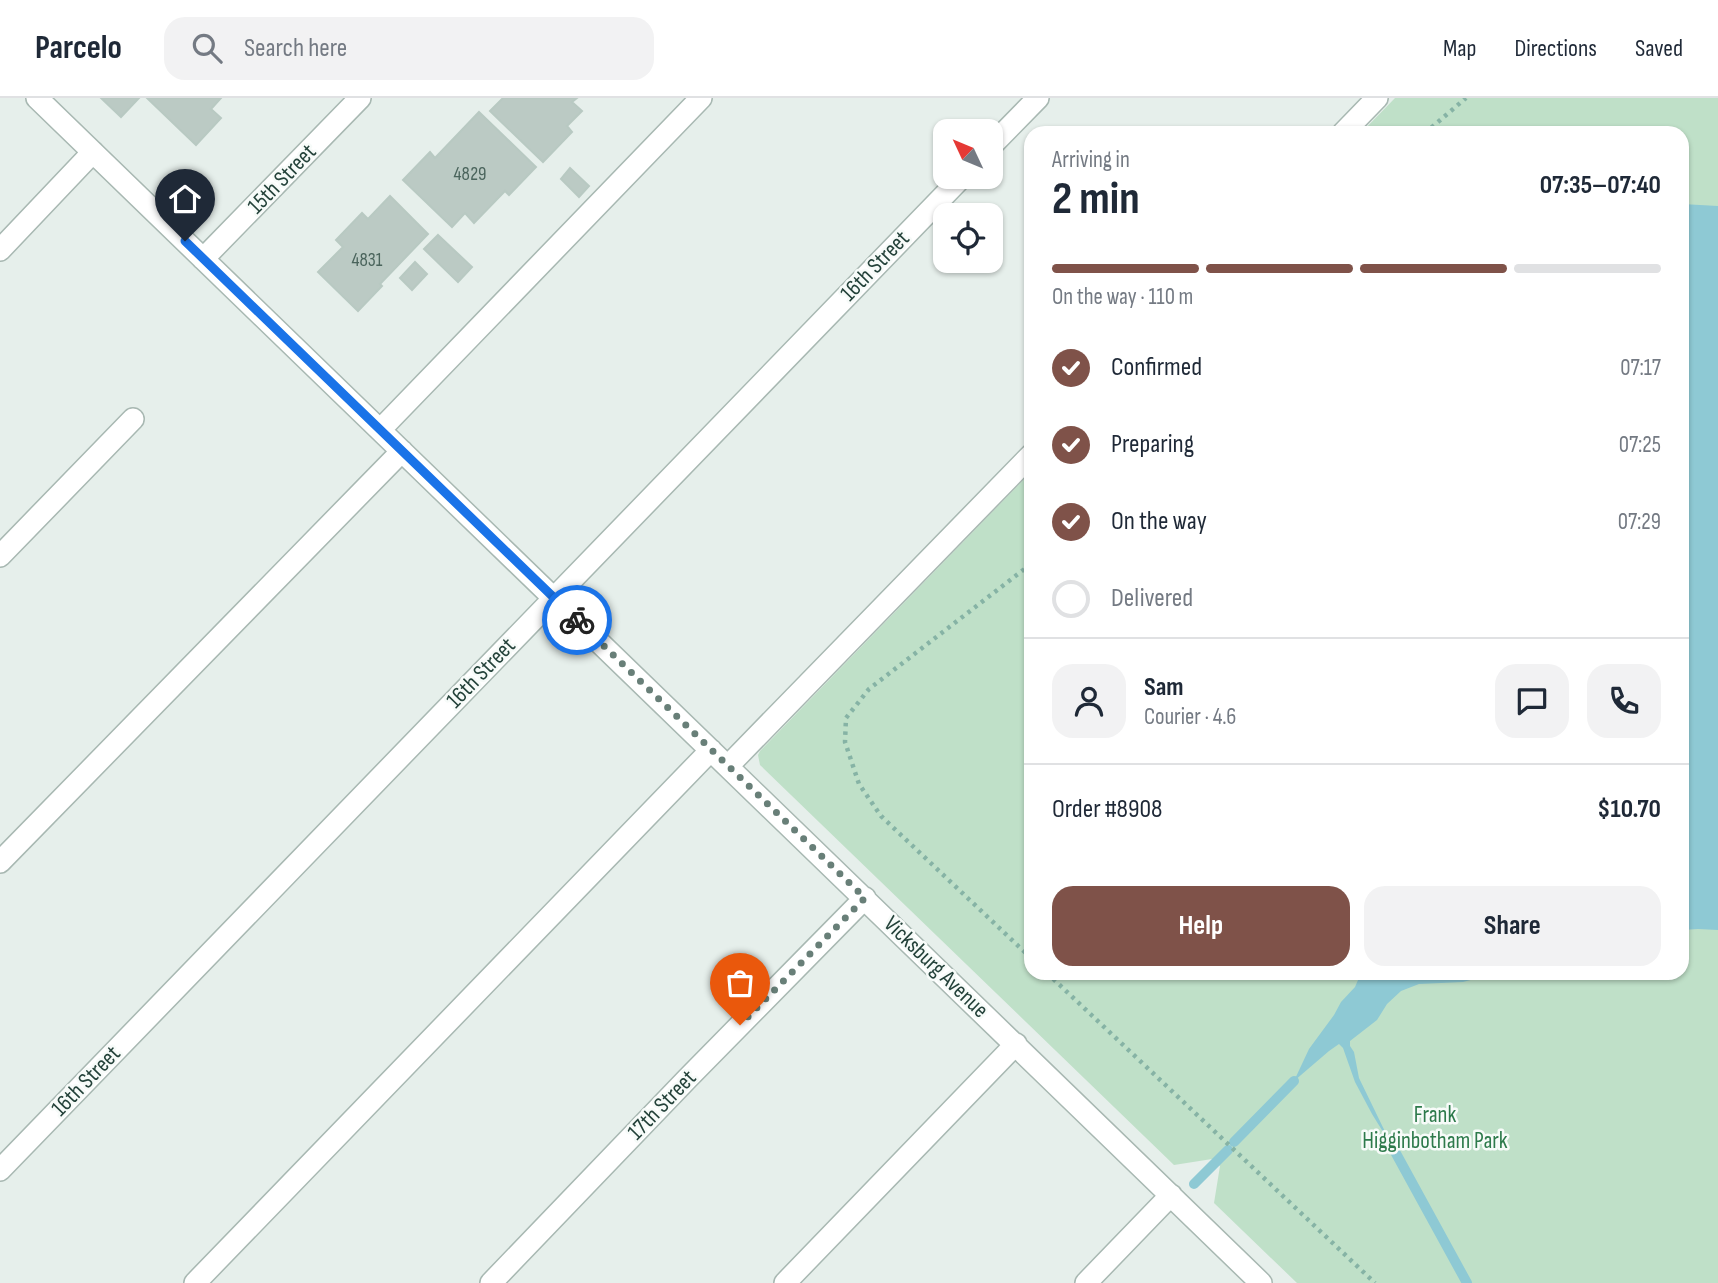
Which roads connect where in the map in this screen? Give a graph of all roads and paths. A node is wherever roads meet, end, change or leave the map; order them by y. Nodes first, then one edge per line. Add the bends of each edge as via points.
1 (37, 98) edge
2 (360, 98) edge
3 (701, 98) edge
4 (1038, 98) edge
5 (1377, 98) edge
6 (1466, 98) edge
7 (1350, 126) edge
8 (1433, 126) edge
9 (1003, 134) edge
10 (93, 152) junction
11 (950, 189) edge
12 (0, 250) edge
13 (203, 259) junction
14 (133, 418) dead end
15 (380, 430) junction
16 (402, 451) junction
17 (1024, 462) edge
18 (0, 556) edge
19 (1024, 569) edge
20 (554, 598) junction
21 (712, 750) junction
22 (728, 766) junction
23 (0, 862) edge
24 (865, 898) junction
25 (1024, 951) edge
26 (1054, 980) edge
27 (1016, 1044) junction
28 (0, 1170) edge
29 (1171, 1195) junction
30 (195, 1283) edge
31 (491, 1283) edge
32 (785, 1283) edge
33 (1086, 1283) edge
34 (1261, 1283) edge
35 (1375, 1283) edge

1 - 10 street, Vicksburg Avenue
2 - 13 street, 15th Street
3 - 15 street
4 - 9 street
5 - 7 street
6 - 8 path
10 - 12 street
10 - 13 street, Vicksburg Avenue
11 - 20 street, 16th Street
13 - 15 street, Vicksburg Avenue
14 - 18 street
15 - 16 street, Vicksburg Avenue
16 - 20 street, Vicksburg Avenue
16 - 23 street
17 - 22 street
19 - 25 path via 869,689 846,718 845,743 859,784 881,816
20 - 21 street, Vicksburg Avenue
20 - 28 street, 16th Street
21 - 22 street, Vicksburg Avenue
21 - 30 street
22 - 24 street, Vicksburg Avenue
24 - 27 street, Vicksburg Avenue
24 - 31 street, 17th Street
26 - 35 path
27 - 29 street, Vicksburg Avenue
27 - 32 street
29 - 33 street
29 - 34 street, Vicksburg Avenue

